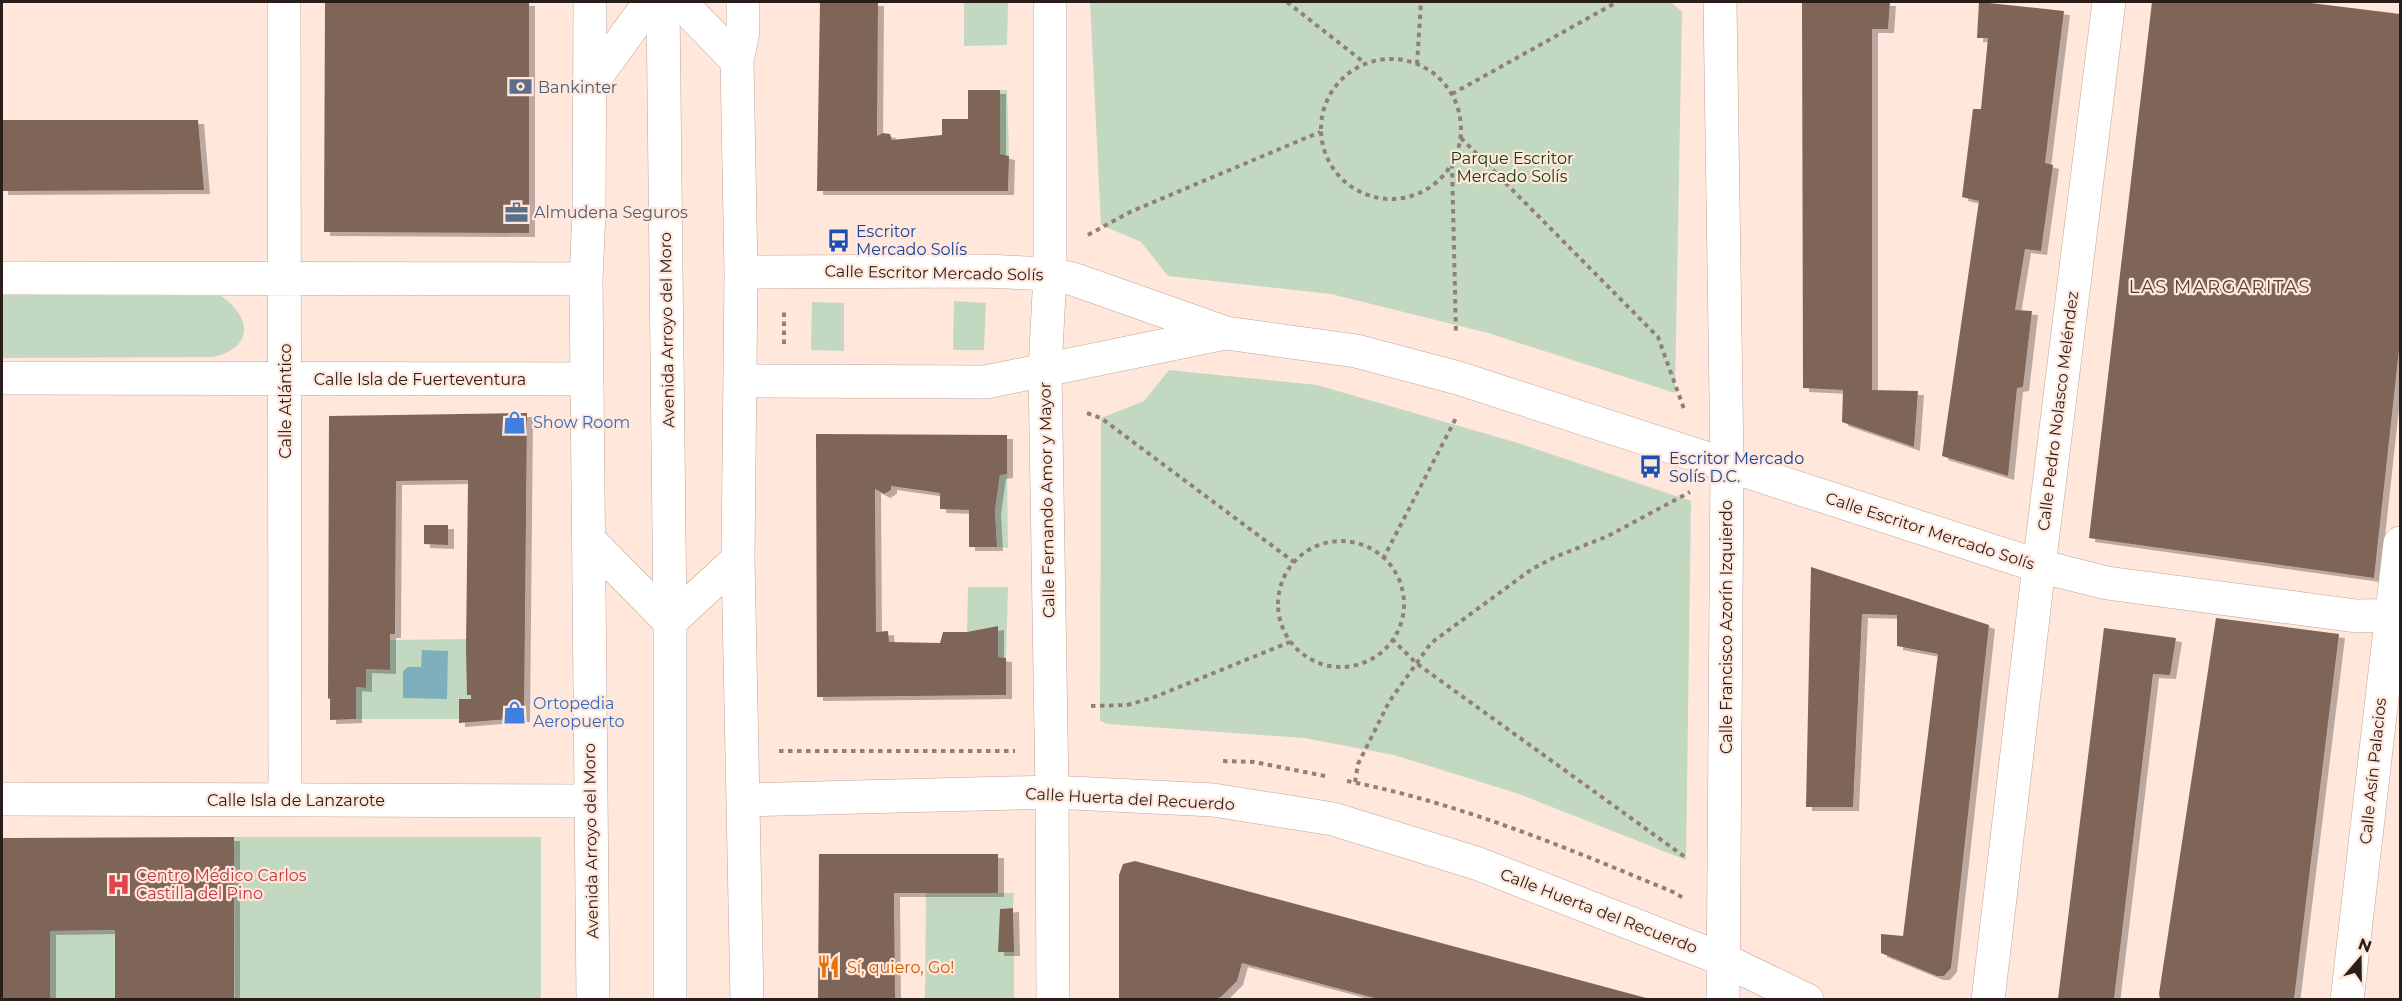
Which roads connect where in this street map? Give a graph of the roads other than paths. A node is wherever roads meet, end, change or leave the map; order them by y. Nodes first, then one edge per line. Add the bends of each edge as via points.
1 (284, 2) edge
2 (590, 2) edge
3 (650, 2) edge
4 (663, 2) edge
5 (680, 2) edge
6 (743, 2) edge
7 (1050, 2) edge
8 (1720, 2) edge
9 (2109, 2) edge
10 (737, 61) junction
11 (590, 85) junction
12 (741, 272) junction
13 (1050, 274) junction
14 (2, 278) edge
15 (284, 279) junction
16 (586, 279) junction
17 (1221, 331) junction
18 (1045, 370) junction
19 (2, 378) edge
20 (285, 378) junction
21 (587, 379) junction
22 (740, 381) junction
23 (1726, 464) junction
24 (588, 539) junction
25 (2400, 543) edge
26 (738, 559) junction
27 (2039, 566) junction
28 (2396, 615) edge
29 (670, 622) junction
30 (1052, 792) junction
31 (2, 799) edge
32 (285, 800) junction
33 (743, 800) junction
34 (591, 801) junction
35 (1722, 959) junction
36 (593, 999) edge
37 (670, 999) edge
38 (747, 999) edge
39 (1053, 999) edge
40 (1723, 999) edge
41 (1807, 999) edge
42 (1988, 999) edge
43 (2347, 999) edge

1 - 15 street, Calle Atlántico
2 - 11 street, Avenida Arroyo del Moro
3 - 11 street
4 - 29 street, Avenida Arroyo del Moro
5 - 10 street
6 - 10 street
7 - 13 street, Calle Fernando Amor y Mayor
8 - 23 street, Calle Francisco Azorín Izquierdo
9 - 27 street, Calle Pedro Nolasco Meléndez
10 - 12 street
11 - 16 street, Avenida Arroyo del Moro
12 - 13 street, Calle Escritor Mercado Solís
12 - 22 street
13 - 17 street, Calle Escritor Mercado Solís
13 - 18 street, Calle Fernando Amor y Mayor
14 - 15 street
15 - 16 street
15 - 20 street, Calle Atlántico
16 - 21 street, Avenida Arroyo del Moro
17 - 18 street, Calle Escritor Mercado Solís
17 - 23 street, Calle Escritor Mercado Solís via 1356,351 1447,375
18 - 22 street, Calle Escritor Mercado Solís via 986,382
18 - 30 street, Calle Fernando Amor y Mayor
19 - 20 street, Calle Isla de Fuerteventura
20 - 21 street, Calle Isla de Fuerteventura
20 - 32 street, Calle Atlántico
21 - 24 street, Avenida Arroyo del Moro
22 - 26 street
23 - 27 street, Calle Escritor Mercado Solís
23 - 35 street, Calle Francisco Azorín Izquierdo
24 - 29 street
24 - 34 street, Avenida Arroyo del Moro
25 - 28 street, Calle Asín Palacios
26 - 29 street
26 - 33 street
27 - 28 street, Calle Escritor Mercado Solís via 2107,583 2356,616
27 - 42 street, Calle Pedro Nolasco Meléndez
28 - 43 street, Calle Asín Palacios
29 - 37 street, Avenida Arroyo del Moro
30 - 33 street, Calle Huerta del Recuerdo
30 - 35 street, Calle Huerta del Recuerdo via 1213,800 1333,819 1476,863
30 - 39 street, Calle Fernando Amor y Mayor
31 - 32 street, Calle Isla de Lanzarote
32 - 34 street, Calle Isla de Lanzarote
33 - 38 street
34 - 36 street, Avenida Arroyo del Moro
35 - 40 street, Calle Francisco Azorín Izquierdo
35 - 41 street, Calle Huerta del Recuerdo

